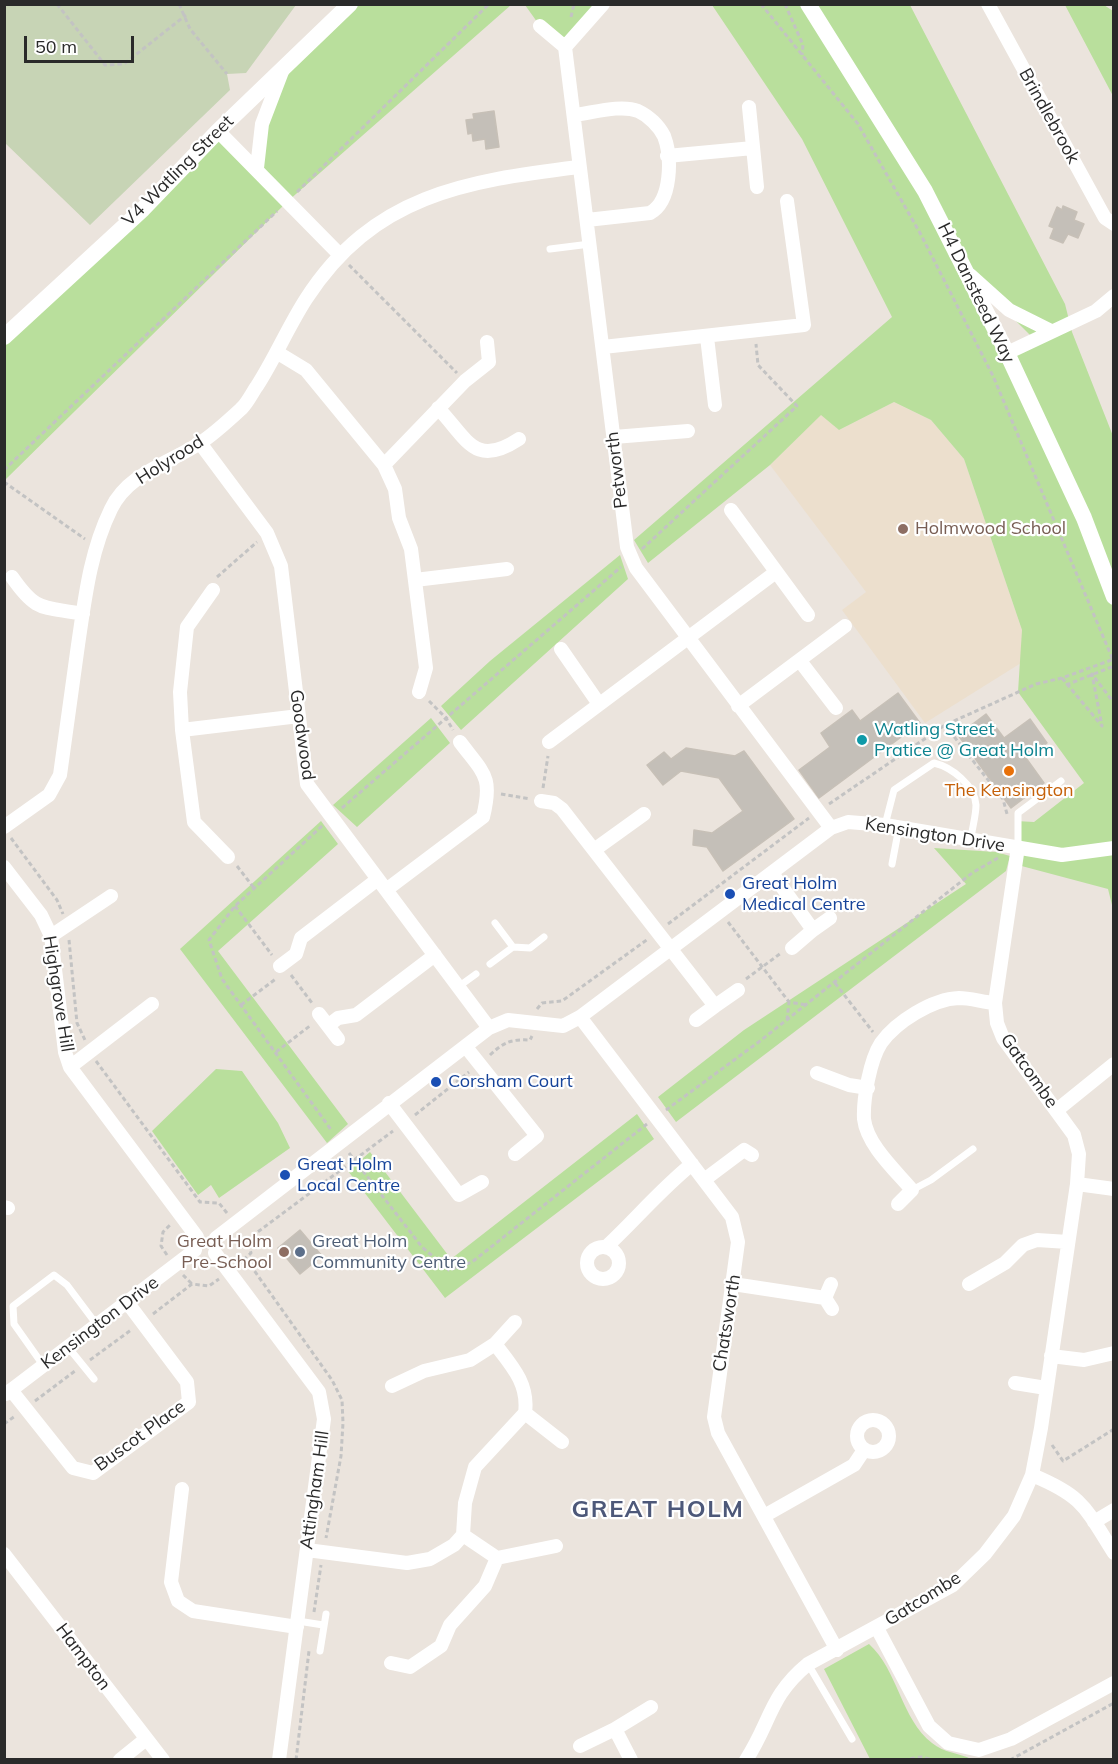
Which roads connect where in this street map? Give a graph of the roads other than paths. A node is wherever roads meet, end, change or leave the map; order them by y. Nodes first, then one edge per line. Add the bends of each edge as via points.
1 (350, 4) edge
2 (603, 4) edge
3 (808, 4) edge
4 (988, 4) edge
5 (540, 26) dead end
6 (565, 47) junction
7 (283, 69) junction
8 (749, 107) dead end
9 (574, 115) junction
10 (218, 131) junction
11 (753, 148) junction
12 (667, 156) junction
13 (579, 167) junction
14 (257, 168) junction
15 (757, 187) dead end
16 (787, 201) dead end
17 (587, 220) junction
18 (1113, 224) edge
19 (590, 244) junction
20 (550, 249) dead end
21 (340, 255) junction
22 (967, 273) junction
23 (1113, 296) edge
24 (1051, 331) junction
25 (4, 337) edge
26 (707, 337) junction
27 (487, 342) dead end
28 (603, 346) junction
29 (278, 353) junction
30 (1007, 353) junction
31 (715, 405) dead end
32 (438, 408) junction
33 (688, 431) dead end
34 (614, 437) junction
35 (519, 439) dead end
36 (200, 443) junction
37 (384, 465) junction
38 (730, 510) dead end
39 (507, 569) dead end
40 (776, 572) junction
41 (12, 577) dead end
42 (415, 580) junction
43 (213, 590) road end
44 (1113, 597) edge
45 (82, 614) junction
46 (808, 615) dead end
47 (845, 626) dead end
48 (688, 637) junction
49 (561, 649) dead end
50 (800, 661) junction
51 (419, 692) road end
52 (599, 704) junction
53 (738, 705) junction
54 (836, 708) dead end
55 (299, 716) junction
56 (182, 730) junction
57 (460, 742) road end
58 (549, 742) road end
59 (1061, 781) dead end
60 (541, 801) road end
61 (644, 814) dead end
62 (892, 826) junction
63 (4, 827) edge
64 (831, 828) junction
65 (971, 839) junction
66 (1017, 847) junction
67 (1113, 848) edge
68 (594, 850) junction
69 (228, 857) road end
70 (892, 864) dead end
71 (4, 867) edge
72 (772, 873) junction
73 (382, 885) junction
74 (111, 896) dead end
75 (830, 918) dead end
76 (495, 923) dead end
77 (813, 930) junction
78 (51, 936) junction
79 (544, 938) dead end
80 (513, 947) junction
81 (792, 948) road end
82 (670, 950) junction
83 (435, 955) junction
84 (490, 964) dead end
85 (280, 966) road end
86 (476, 974) dead end
87 (458, 987) junction
88 (738, 990) road end
89 (995, 1003) junction
90 (152, 1004) dead end
91 (715, 1006) junction
92 (319, 1014) road end
93 (579, 1017) junction
94 (696, 1020) dead end
95 (329, 1026) junction
96 (489, 1028) junction
97 (338, 1039) dead end
98 (466, 1047) junction
99 (1113, 1064) edge
100 (70, 1067) junction
101 (817, 1073) dead end
102 (868, 1088) junction
103 (389, 1103) junction
104 (1057, 1110) junction
105 (747, 1147) dead end
106 (973, 1149) dead end
107 (515, 1154) dead end
108 (692, 1164) junction
109 (704, 1180) junction
110 (482, 1182) dead end
111 (1077, 1184) junction
112 (1113, 1189) edge
113 (912, 1190) junction
114 (898, 1204) dead end
115 (216, 1238) junction
116 (1068, 1242) junction
117 (196, 1243) junction
118 (606, 1247) dead end
119 (215, 1253) junction
120 (733, 1284) junction
121 (831, 1284) dead end
122 (969, 1284) dead end
123 (127, 1302) junction
124 (515, 1322) dead end
125 (97, 1325) junction
126 (495, 1344) junction
127 (68, 1347) junction
128 (1113, 1353) edge
129 (1051, 1356) junction
130 (43, 1365) junction
131 (94, 1379) dead end
132 (1015, 1383) dead end
133 (392, 1386) dead end
134 (1046, 1388) junction
135 (8, 1392) edge
136 (525, 1413) junction
137 (562, 1442) dead end
138 (864, 1450) dead end
139 (1032, 1475) junction
140 (182, 1489) dead end
141 (1113, 1510) edge
142 (764, 1516) junction
143 (1094, 1522) junction
144 (463, 1535) junction
145 (556, 1546) dead end
146 (307, 1550) junction
147 (1113, 1553) edge
148 (4, 1554) edge
149 (497, 1558) junction
150 (326, 1614) dead end
151 (297, 1624) junction
152 (323, 1625) junction
153 (877, 1628) junction
154 (837, 1650) junction
155 (320, 1651) dead end
156 (391, 1663) dead end
157 (808, 1664) junction
158 (1113, 1683) edge
159 (651, 1707) dead end
160 (615, 1729) junction
161 (146, 1739) junction
162 (852, 1739) dead end
163 (580, 1746) dead end
164 (120, 1760) edge
165 (163, 1760) edge
166 (279, 1760) edge
167 (631, 1760) edge
168 (746, 1760) edge

1 - 7 street, V4 Watling Street
2 - 6 street
3 - 22 street, H4 Dansteed Way via 925,191
4 - 18 street, Brindlebrook via 1105,218
5 - 6 street
6 - 9 street, Petworth
7 - 10 street, V4 Watling Street
7 - 14 street via 262,124
8 - 11 street
9 - 12 street via 631,109 641,112 654,121 664,137
9 - 13 street, Petworth
10 - 14 street
10 - 25 street, V4 Watling Street via 143,209
11 - 12 street
11 - 15 street
12 - 17 street via 669,182 656,210
13 - 17 street, Petworth
13 - 21 street, Holyrood via 497,177 405,206
14 - 21 street
16 - 26 street via 804,325
17 - 19 street, Petworth
19 - 20 lane
19 - 28 street, Petworth
21 - 29 street, Holyrood via 305,300
22 - 24 street via 1009,310
22 - 30 street, H4 Dansteed Way
23 - 24 street via 1096,311
24 - 30 street
26 - 28 street
26 - 31 street
27 - 32 street via 489,362
28 - 34 street, Petworth
29 - 36 street, Holyrood via 244,406
29 - 37 street via 306,370
30 - 44 street, H4 Dansteed Way via 1084,518
32 - 35 street via 475,448 489,454
32 - 37 street
33 - 34 street
34 - 48 street, Petworth via 631,558
36 - 45 street, Holyrood via 164,460 133,482 112,506 94,545
36 - 55 street, Goodwood via 267,533 281,566
37 - 42 street via 395,489
38 - 40 street
39 - 42 street
40 - 46 street
40 - 48 street
41 - 45 street via 37,607
42 - 51 street via 426,668
43 - 56 street via 187,627 180,692
45 - 63 street, Holyrood via 60,775 49,795
47 - 50 street
48 - 52 street
48 - 53 street, Petworth
49 - 52 street
50 - 53 street
50 - 54 street
52 - 58 street
53 - 64 street, Petworth
55 - 56 street
55 - 73 street, Goodwood via 307,784
56 - 69 street via 194,822
57 - 73 street via 488,780 483,817
59 - 66 lane via 1018,813
60 - 68 street via 562,809
61 - 68 street
62 - 64 street, Kensington Drive via 848,822
62 - 65 street, Kensington Drive
62 - 65 lane via 894,790 934,763 956,773 973,794 976,805
62 - 70 lane
64 - 72 street, Kensington Drive
65 - 66 street, Kensington Drive
66 - 67 street, Kensington Drive via 1062,855
66 - 89 street, Gatcombe
68 - 82 street
71 - 78 street, Highgrove Hill via 41,915
72 - 77 street
72 - 82 street, Kensington Drive
73 - 83 street, Goodwood
73 - 85 street via 301,938 296,954
74 - 78 street
75 - 77 street
76 - 80 lane
77 - 81 street
78 - 100 street, Highgrove Hill
79 - 80 lane via 530,948
80 - 84 lane
82 - 91 street
82 - 93 street, Kensington Drive
83 - 87 street, Goodwood
83 - 95 street via 356,1015 338,1018
86 - 87 lane
87 - 96 street, Goodwood
88 - 91 street
89 - 102 street via 958,998 927,1007 893,1030 881,1044 871,1064
89 - 104 street, Gatcombe via 1003,1038
90 - 100 street
91 - 94 street
92 - 95 street
93 - 96 street, Kensington Drive via 563,1026 508,1020
93 - 108 street, Chatsworth
95 - 97 street
96 - 98 street, Kensington Drive
98 - 103 street, Kensington Drive
98 - 107 street via 537,1136
99 - 104 street
100 - 117 street, Highgrove Hill via 182,1214
101 - 102 street
102 - 113 street via 864,1119 872,1140
103 - 110 street via 459,1195
103 - 115 street, Kensington Drive
104 - 111 street, Gatcombe via 1074,1136 1079,1154
105 - 109 street
106 - 113 lane
108 - 109 street, Chatsworth
108 - 118 street
109 - 120 street, Chatsworth via 732,1217 736,1230
111 - 112 street
111 - 116 street, Gatcombe
113 - 114 street
115 - 117 street via 205,1233
115 - 119 street
116 - 122 street via 1037,1240 1023,1245 1005,1263
116 - 129 street, Gatcombe
117 - 119 street via 204,1257
117 - 123 street, Kensington Drive via 176,1267
119 - 146 street, Attingham Hill via 319,1392 324,1419
120 - 121 street via 828,1304
120 - 142 street, Chatsworth via 714,1417 718,1433
123 - 125 street, Kensington Drive
123 - 135 street, Buscot Place via 187,1382 189,1402 93,1473 73,1468
124 - 126 street
125 - 127 street, Kensington Drive
125 - 130 lane via 67,1285 54,1275 13,1306 14,1324
126 - 133 street via 470,1360 424,1371
126 - 136 street via 522,1380 527,1399
127 - 130 street, Kensington Drive
127 - 131 lane
128 - 129 street via 1084,1360
129 - 134 street, Gatcombe
130 - 135 street, Kensington Drive
132 - 134 street
134 - 139 street, Gatcombe
136 - 137 street
136 - 144 street via 475,1467 465,1503
138 - 142 street via 854,1465
139 - 143 street via 1079,1499
139 - 153 street, Gatcombe via 1014,1516 986,1554 953,1585
140 - 151 street via 171,1582 178,1601 193,1611
141 - 143 street
142 - 154 street, Chatsworth
143 - 147 street
144 - 146 street via 454,1545 430,1558 407,1563
144 - 149 street
145 - 149 street
146 - 151 street, Attingham Hill
148 - 161 street, Hampton
149 - 156 street via 485,1586 450,1625 441,1646 410,1667
150 - 152 lane
151 - 152 lane
151 - 166 street, Attingham Hill
152 - 155 lane
153 - 154 street, Gatcombe
153 - 158 street via 929,1726 948,1743 979,1750 1011,1739
154 - 157 street, Gatcombe
157 - 162 lane
157 - 168 street, Gatcombe via 777,1696
159 - 160 street
160 - 163 street
160 - 167 street
161 - 164 street
161 - 165 street, Hampton

